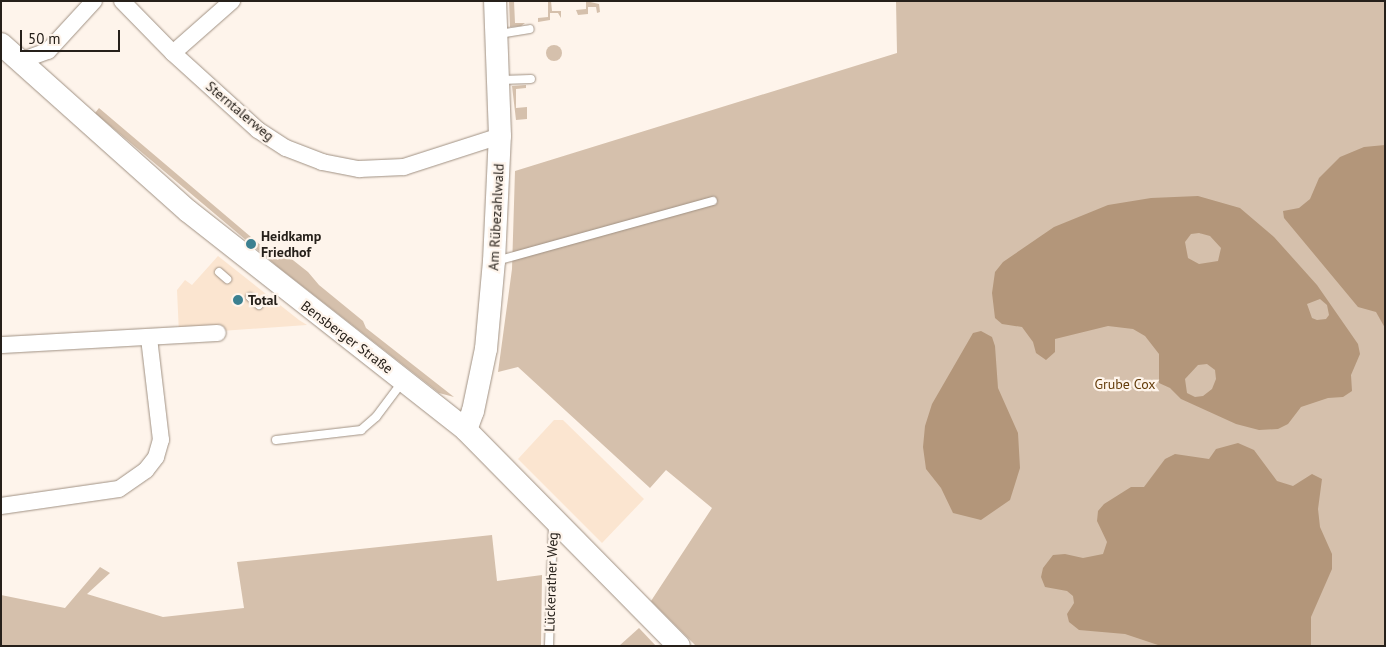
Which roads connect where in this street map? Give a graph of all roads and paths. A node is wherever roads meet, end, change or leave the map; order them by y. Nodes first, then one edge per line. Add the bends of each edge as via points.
1 (94, 1) edge
2 (122, 1) edge
3 (232, 1) edge
4 (495, 1) edge
5 (530, 30) dead end
6 (496, 34) junction
7 (1, 44) edge
8 (48, 51) junction
9 (172, 53) junction
10 (20, 61) junction
11 (531, 79) dead end
12 (40, 80) junction
13 (498, 81) junction
14 (500, 136) junction
15 (713, 201) dead end
16 (494, 261) junction
17 (219, 272) dead end
18 (227, 279) dead end
19 (250, 297) dead end
20 (259, 305) dead end
21 (218, 333) dead end
22 (149, 338) junction
23 (1, 345) edge
24 (404, 380) junction
25 (466, 430) junction
26 (276, 440) dead end
27 (1, 506) edge
28 (554, 518) junction
29 (549, 646) edge
30 (679, 646) edge

1 - 8 street
2 - 9 street, Sterntalerweg
3 - 9 street
4 - 6 main road, Am Rübezahlwald
5 - 6 lane
6 - 13 main road, Am Rübezahlwald
7 - 10 main road, Bensberger Straße
8 - 10 street
8 - 12 street
9 - 14 street, Sterntalerweg via 258,130 286,148 322,162 359,169 404,167
10 - 12 main road, Bensberger Straße
11 - 13 lane
12 - 24 main road, Bensberger Straße via 188,211
13 - 14 main road, Am Rübezahlwald
14 - 16 main road, Am Rübezahlwald
15 - 16 lane
16 - 25 main road, Am Rübezahlwald via 486,349
17 - 18 lane
19 - 20 lane
21 - 22 street
22 - 23 street
22 - 27 street via 161,440 156,457 146,470 119,490
24 - 25 main road, Bensberger Straße
24 - 26 lane via 376,417 361,430
25 - 28 main road, Bensberger Straße
28 - 29 lane, Lückerather Weg via 549,569
28 - 30 main road, Bensberger Straße

